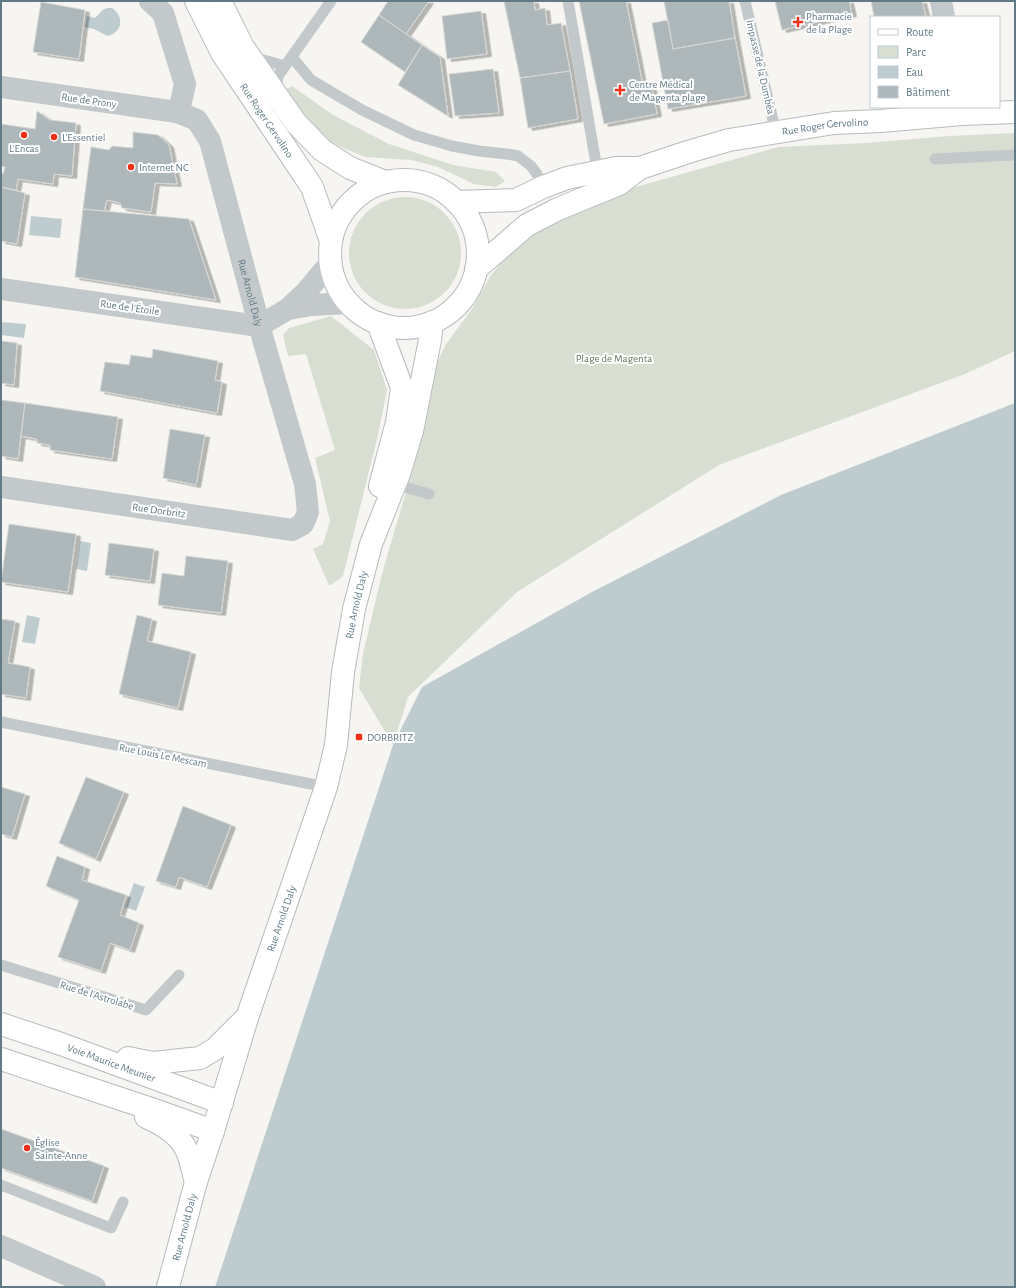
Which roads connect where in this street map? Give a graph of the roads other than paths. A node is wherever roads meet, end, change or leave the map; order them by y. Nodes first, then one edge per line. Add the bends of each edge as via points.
1 (150, 1) edge
2 (196, 1) edge
3 (220, 1) edge
4 (331, 1) edge
5 (568, 1) edge
6 (746, 1) edge
7 (941, 1) edge
8 (944, 16) edge
9 (243, 47) junction
10 (288, 61) junction
11 (1, 87) edge
12 (275, 95) junction
13 (962, 110) edge
14 (178, 112) junction
15 (1015, 112) edge
16 (776, 132) junction
17 (1015, 155) edge
18 (935, 159) dead end
19 (599, 181) junction
20 (385, 182) junction
21 (542, 187) junction
22 (456, 202) junction
23 (331, 252) junction
24 (476, 269) junction
25 (1, 289) edge
26 (349, 303) junction
27 (288, 309) junction
28 (432, 322) junction
29 (378, 323) junction
30 (259, 326) junction
31 (394, 484) junction
32 (1, 487) edge
33 (428, 494) dead end
34 (308, 512) joint
35 (371, 544) junction
36 (1, 722) edge
37 (326, 787) junction
38 (1, 965) edge
39 (179, 975) dead end
40 (247, 1018) junction
41 (1, 1024) edge
42 (61, 1044) junction
43 (1, 1059) edge
44 (63, 1080) junction
45 (222, 1103) junction
46 (213, 1131) junction
47 (196, 1182) junction
48 (1, 1185) edge
49 (123, 1202) dead end
50 (1, 1246) edge
51 (95, 1287) edge
52 (168, 1287) edge

1 - 14 street via 163,13 185,84
2 - 23 main road, Rue Roger Gervolino via 222,53 312,187
3 - 9 main road, Rue Roger Gervolino
4 - 10 lane
5 - 19 lane
6 - 16 lane, Impasse de la Dumbéa
7 - 8 street
9 - 10 lane via 260,59
9 - 12 main road, Rue Roger Gervolino
10 - 12 lane via 278,76
10 - 21 lane via 311,80 362,110 414,134 452,146 518,156 531,166
11 - 14 street, Rue de Prony
12 - 20 main road, Rue Roger Gervolino via 296,123 322,150 350,168
13 - 15 main road, Rue Roger Gervolino
13 - 16 main road, Rue Roger Gervolino via 881,121 834,123
14 - 30 street, Rue Arnold Daly via 197,120 210,141
16 - 19 main road, Rue Roger Gervolino via 729,140 640,168 616,168
17 - 18 lane
19 - 21 main road, Rue Roger Gervolino via 567,178
19 - 24 main road, Rue Roger Gervolino via 558,210 527,225
20 - 22 main road, Rue Roger Gervolino via 423,182 441,190
20 - 23 main road via 366,191 350,204 338,221
21 - 22 main road, Rue Roger Gervolino via 516,200
22 - 24 main road, Rue Roger Gervolino via 467,216 475,233 478,251
23 - 26 main road, Rue Roger Gervolino via 334,277
23 - 27 street via 306,292
24 - 28 main road, Rue Roger Gervolino via 471,286 461,301 448,314
25 - 30 street, Rue de l'Étoile
26 - 27 street
26 - 29 main road, Rue Roger Gervolino via 362,315
27 - 30 street
28 - 29 main road, Rue Roger Gervolino via 414,328 395,328
28 - 31 main road, Rue Arnold Daly via 412,431
29 - 35 main road, Rue Arnold Daly via 402,388 397,422 381,483
30 - 34 street, Rue Arnold Daly via 305,484
31 - 33 lane
31 - 35 main road, Rue Arnold Daly
32 - 34 street, Rue Dorbritz via 292,530 303,524
35 - 37 main road, Rue Arnold Daly via 354,609 343,672 336,744
36 - 37 lane, Rue Louis Le Mescam
37 - 40 main road, Rue Arnold Daly
38 - 39 lane, Rue de l'Astrolabe via 146,1010
40 - 42 main road via 220,1044 200,1058 153,1063
40 - 45 main road, Rue Arnold Daly
41 - 42 main road, Voie Maurice Meunier
42 - 45 main road, Voie Maurice Meunier
43 - 44 main road
44 - 46 main road
44 - 47 main road via 158,1122 170,1130 188,1152
45 - 46 main road, Rue Arnold Daly
46 - 47 main road, Rue Arnold Daly
47 - 52 main road, Rue Arnold Daly
48 - 49 lane via 111,1228
50 - 51 street

